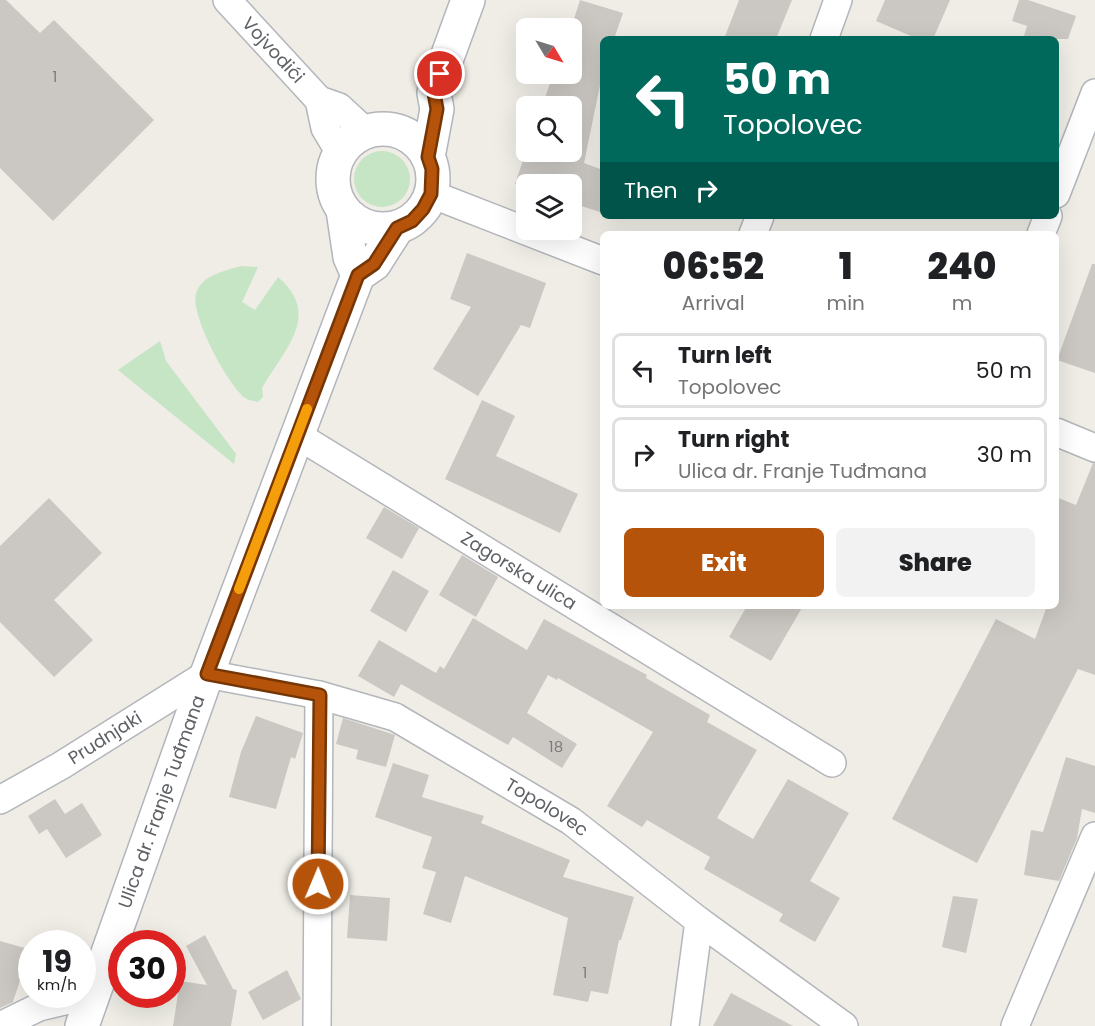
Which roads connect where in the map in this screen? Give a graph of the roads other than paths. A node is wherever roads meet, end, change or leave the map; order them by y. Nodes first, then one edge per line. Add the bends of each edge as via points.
1 (226, 0) edge
2 (468, 0) edge
3 (838, 0) edge
4 (825, 36) edge
5 (434, 93) junction
6 (1095, 93) edge
7 (319, 100) junction
8 (378, 131) junction
9 (340, 153) junction
10 (428, 157) junction
11 (1059, 186) edge
12 (431, 194) junction
13 (343, 210) junction
14 (397, 228) junction
15 (600, 260) edge
16 (358, 275) junction
17 (1059, 433) edge
18 (297, 435) junction
19 (1095, 448) edge
20 (207, 674) junction
21 (320, 695) junction
22 (832, 763) dead end
23 (0, 800) edge
24 (1095, 836) edge
25 (699, 921) junction
26 (96, 988) edge
27 (35, 1008) edge
28 (89, 1008) edge
29 (0, 1026) edge
30 (82, 1026) edge
31 (317, 1026) edge
32 (685, 1026) edge
33 (843, 1026) edge
34 (1015, 1026) edge

1 - 7 street, Vojvodići
2 - 5 main road
3 - 4 street
5 - 8 main road
5 - 10 main road via 437,109
6 - 11 street
7 - 8 street, Vojvodići via 339,107
7 - 9 street, Vojvodići via 325,128
8 - 9 main road via 351,140
8 - 10 main road via 412,139
9 - 13 main road via 333,182
10 - 12 main road via 432,169
12 - 14 main road via 412,221
12 - 15 street
13 - 14 main road via 367,227
13 - 16 main road via 350,257
14 - 16 main road, Ulica dr. Franje Tuđmana via 374,264
16 - 18 main road, Ulica dr. Franje Tuđmana
17 - 19 street
18 - 20 main road, Ulica dr. Franje Tuđmana
18 - 22 street, Zagorska ulica
20 - 21 street, Topolovec
20 - 23 street, Prudnjaki
20 - 26 main road, Ulica dr. Franje Tuđmana
21 - 25 street, Topolovec via 395,717 551,809
21 - 31 street
24 - 34 street
25 - 32 street
25 - 33 street, Topolovec
27 - 29 street
28 - 30 main road, Ulica dr. Franje Tuđmana

